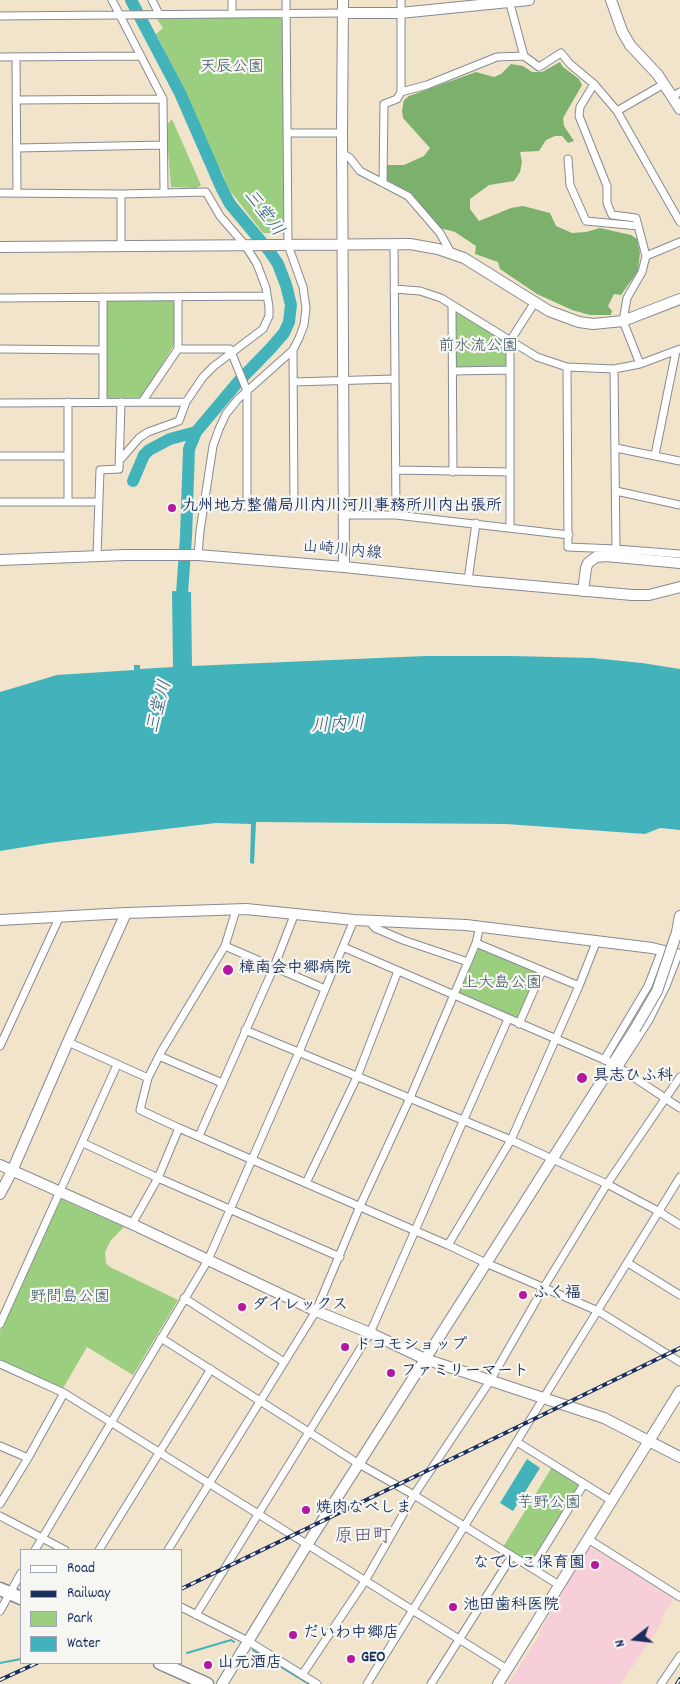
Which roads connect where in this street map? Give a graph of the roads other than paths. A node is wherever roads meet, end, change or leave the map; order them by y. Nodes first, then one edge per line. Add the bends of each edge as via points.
1 (112, 0) edge
2 (152, 0) edge
3 (232, 0) edge
4 (286, 0) edge
5 (342, 0) edge
6 (401, 0) edge
7 (529, 0) edge
8 (610, 0) edge
9 (509, 1) edge
10 (344, 13) junction
11 (400, 13) junction
12 (121, 14) junction
13 (157, 14) junction
14 (232, 14) junction
15 (286, 14) junction
16 (0, 16) edge
17 (141, 56) junction
18 (524, 56) junction
19 (0, 57) edge
20 (16, 57) junction
21 (594, 84) junction
22 (664, 84) junction
23 (401, 92) junction
24 (676, 94) edge
25 (163, 99) junction
26 (16, 100) junction
27 (680, 109) edge
28 (617, 111) junction
29 (287, 133) junction
30 (342, 134) junction
31 (164, 145) junction
32 (16, 148) junction
33 (342, 153) junction
34 (568, 159) dead end
35 (382, 184) junction
36 (164, 192) junction
37 (0, 193) edge
38 (17, 193) junction
39 (121, 194) junction
40 (680, 222) edge
41 (638, 226) junction
42 (680, 242) edge
43 (343, 244) junction
44 (394, 244) junction
45 (246, 245) junction
46 (286, 245) junction
47 (0, 247) edge
48 (121, 247) junction
49 (451, 253) junction
50 (646, 256) junction
51 (394, 289) junction
52 (267, 296) junction
53 (103, 297) junction
54 (178, 297) junction
55 (0, 298) edge
56 (680, 299) edge
57 (535, 302) junction
58 (452, 306) junction
59 (623, 321) junction
60 (510, 341) junction
61 (0, 349) edge
62 (178, 349) junction
63 (102, 350) junction
64 (292, 350) junction
65 (678, 350) edge
66 (232, 355) junction
67 (640, 364) junction
68 (567, 367) junction
69 (614, 369) junction
70 (510, 370) junction
71 (452, 371) junction
72 (394, 379) junction
73 (342, 380) junction
74 (294, 382) junction
75 (246, 388) junction
76 (68, 402) junction
77 (103, 402) junction
78 (121, 402) junction
79 (142, 402) junction
80 (186, 402) junction
81 (0, 403) edge
82 (616, 448) junction
83 (655, 455) junction
84 (0, 456) edge
85 (68, 456) junction
86 (120, 460) junction
87 (680, 461) edge
88 (396, 470) junction
89 (453, 472) junction
90 (510, 472) junction
91 (616, 491) junction
92 (0, 502) edge
93 (68, 502) junction
94 (98, 502) junction
95 (344, 504) junction
96 (247, 505) junction
97 (294, 505) junction
98 (680, 505) edge
99 (203, 506) junction
100 (344, 515) junction
101 (396, 515) junction
102 (476, 523) junction
103 (510, 527) junction
104 (569, 535) junction
105 (616, 549) junction
106 (680, 554) edge
107 (198, 555) junction
108 (97, 556) junction
109 (0, 560) edge
110 (680, 563) edge
111 (344, 567) junction
112 (468, 580) junction
113 (680, 587) edge
114 (583, 591) junction
115 (236, 910) junction
116 (126, 913) junction
117 (295, 913) junction
118 (60, 916) junction
119 (680, 916) edge
120 (0, 920) edge
121 (354, 920) junction
122 (368, 920) junction
123 (480, 926) junction
124 (597, 940) junction
125 (476, 943) junction
126 (225, 946) junction
127 (343, 947) junction
128 (662, 950) junction
129 (679, 955) edge
130 (468, 962) junction
131 (274, 967) junction
132 (398, 971) junction
133 (542, 971) junction
134 (579, 986) junction
135 (325, 988) junction
136 (453, 995) junction
137 (508, 1020) junction
138 (519, 1024) junction
139 (245, 1030) junction
140 (555, 1039) junction
141 (68, 1042) junction
142 (0, 1046) edge
143 (299, 1052) junction
144 (159, 1056) junction
145 (611, 1064) junction
146 (117, 1065) junction
147 (357, 1076) junction
148 (680, 1077) edge
149 (148, 1078) junction
150 (222, 1083) junction
151 (410, 1098) junction
152 (664, 1099) junction
153 (680, 1108) edge
154 (462, 1120) junction
155 (179, 1128) junction
156 (198, 1136) junction
157 (511, 1140) junction
158 (83, 1143) junction
159 (251, 1158) junction
160 (552, 1158) junction
161 (0, 1165) edge
162 (12, 1171) junction
163 (680, 1177) edge
164 (158, 1178) junction
165 (306, 1182) junction
166 (608, 1184) junction
167 (60, 1192) junction
168 (0, 1194) edge
169 (360, 1206) junction
170 (230, 1210) junction
171 (658, 1211) junction
172 (132, 1224) junction
173 (680, 1225) edge
174 (415, 1231) junction
175 (448, 1245) junction
176 (340, 1257) junction
177 (208, 1260) junction
178 (486, 1263) junction
179 (628, 1263) junction
180 (544, 1287) junction
181 (680, 1295) edge
182 (184, 1298) junction
183 (316, 1311) junction
184 (598, 1311) junction
185 (0, 1324) edge
186 (370, 1333) junction
187 (161, 1338) junction
188 (425, 1359) junction
189 (284, 1362) junction
190 (680, 1362) edge
191 (0, 1364) edge
192 (211, 1369) junction
193 (490, 1380) junction
194 (680, 1391) edge
195 (64, 1393) junction
196 (544, 1398) junction
197 (260, 1401) junction
198 (110, 1423) junction
199 (310, 1432) junction
200 (650, 1440) junction
201 (517, 1442) junction
202 (0, 1446) edge
203 (159, 1453) junction
204 (680, 1457) edge
205 (28, 1458) junction
206 (359, 1464) junction
207 (209, 1484) junction
208 (584, 1484) junction
209 (414, 1495) junction
210 (612, 1501) junction
211 (0, 1504) edge
212 (257, 1514) junction
213 (0, 1516) edge
214 (464, 1526) junction
215 (42, 1539) junction
216 (588, 1539) junction
217 (307, 1545) junction
218 (36, 1549) edge
219 (63, 1549) edge
220 (100, 1549) edge
221 (169, 1549) edge
222 (512, 1556) junction
223 (532, 1568) junction
224 (20, 1574) edge
225 (365, 1580) junction
226 (559, 1585) junction
227 (5, 1591) edge
228 (680, 1597) edge
229 (20, 1598) edge
230 (182, 1608) edge
231 (412, 1610) junction
232 (0, 1611) edge
233 (196, 1615) junction
234 (459, 1640) junction
235 (248, 1641) junction
236 (680, 1656) edge
237 (162, 1664) edge
238 (507, 1670) junction
239 (302, 1675) junction
240 (208, 1684) edge
241 (222, 1684) edge
242 (317, 1684) edge
243 (367, 1684) edge
244 (431, 1684) edge
245 (498, 1684) edge
246 (661, 1684) edge

1 - 12 street
2 - 13 street
3 - 14 street
4 - 15 street
5 - 10 street
6 - 11 street
7 - 9 street
8 - 22 street via 630,45
9 - 11 street
9 - 18 street
10 - 11 street
10 - 15 street
10 - 30 street
11 - 23 street
12 - 13 street
12 - 16 street
12 - 17 street
13 - 14 street
14 - 15 street
15 - 29 street
17 - 20 street
17 - 25 street
18 - 21 street via 539,67 561,53
18 - 23 street via 497,57
19 - 20 street
20 - 26 street
21 - 28 street
21 - 41 street via 580,107 580,116 607,186 607,203 612,215 636,218
22 - 24 street
22 - 28 street
23 - 35 street via 397,98 384,104
24 - 27 street
25 - 26 street
25 - 31 street
26 - 32 street
28 - 40 street
29 - 30 street
29 - 46 street
30 - 33 street
31 - 32 street
31 - 36 street
32 - 38 street
33 - 35 street via 360,171
33 - 43 street
34 - 41 street via 570,185 586,221
35 - 49 street via 408,196 440,233
36 - 39 street
36 - 45 street via 206,192 220,216
37 - 38 street
38 - 39 street
39 - 48 street
41 - 50 street
42 - 50 street
43 - 44 street
43 - 46 street
43 - 73 street
44 - 49 street via 427,246
44 - 51 street
45 - 46 street
45 - 48 street
45 - 52 street via 261,274
46 - 64 street via 303,287 306,308 304,325
47 - 48 street
49 - 57 street
50 - 59 street via 642,272 627,298
51 - 58 street via 425,293
51 - 72 street
52 - 54 street
52 - 66 street via 269,316 263,329
53 - 54 street
53 - 55 street
53 - 63 street
54 - 62 street
56 - 59 street
57 - 59 street via 557,315 579,322
57 - 60 street
58 - 60 street
58 - 71 street
59 - 67 street
60 - 68 street via 537,357
60 - 70 street
61 - 63 street
62 - 66 street via 230,349
62 - 79 street
63 - 77 street
64 - 74 street
64 - 75 street
65 - 67 street
65 - 83 street
66 - 75 street
66 - 80 street via 202,377
67 - 69 street
68 - 69 street
68 - 104 street
69 - 82 street
70 - 71 street
70 - 90 street
71 - 89 street
72 - 73 street
72 - 88 street
73 - 74 street
73 - 95 street
74 - 97 street
75 - 96 street
75 - 99 street via 219,429
76 - 77 street
76 - 81 street
76 - 85 street
77 - 78 street
78 - 79 street
78 - 86 street
79 - 80 street
80 - 86 street via 179,421 148,432
82 - 83 street
82 - 91 street
83 - 87 street
84 - 85 street
85 - 93 street
86 - 94 street via 119,469 100,470
88 - 89 street
88 - 101 street
89 - 90 street
90 - 103 street
91 - 98 street
91 - 105 street
92 - 93 street
93 - 94 street
94 - 108 street
95 - 97 street
95 - 100 street
96 - 97 street
96 - 99 street
99 - 107 street
100 - 101 street
100 - 111 street
101 - 102 street
102 - 103 street
102 - 112 street
103 - 104 street
104 - 105 street via 568,547
105 - 106 street
107 - 108 street, 山崎川内線
107 - 111 street, 山崎川内線
108 - 109 street, 山崎川内線
110 - 114 street via 596,557 586,568
111 - 112 street, 山崎川内線
112 - 114 street, 山崎川内線
113 - 114 street, 山崎川内線 via 641,595
115 - 116 street
115 - 117 street
115 - 126 street
116 - 118 street
116 - 141 street
117 - 121 street
117 - 131 street
118 - 120 street
118 - 142 street
119 - 145 street, bridge via 657,991
121 - 122 street
121 - 127 street
122 - 123 street
122 - 130 street via 375,928 403,940
123 - 124 street
123 - 125 street
124 - 128 street
124 - 134 street
125 - 130 street
125 - 133 street
126 - 131 street
126 - 144 street
127 - 132 street
127 - 135 street
128 - 129 street
128 - 145 street
129 - 145 street via 649,1020
130 - 136 street
131 - 135 street
131 - 139 street
132 - 136 street
132 - 147 street
133 - 134 street
133 - 138 street
134 - 140 street
135 - 143 street
136 - 137 street
136 - 151 street
137 - 138 street
137 - 154 street
138 - 140 street
139 - 143 street
139 - 150 street
140 - 145 street
140 - 157 street
141 - 146 street
141 - 162 street
143 - 147 street
143 - 159 street
144 - 149 street
144 - 150 street
145 - 152 street
145 - 160 street
146 - 149 street
146 - 158 street
147 - 151 street
147 - 165 street
148 - 152 street
149 - 155 street via 140,1110
150 - 156 street
151 - 154 street
151 - 169 street
152 - 153 street
152 - 166 street
154 - 157 street
154 - 174 street
155 - 156 street
155 - 164 street
156 - 159 street
157 - 160 street
157 - 175 street
158 - 164 street
158 - 167 street
159 - 165 street
159 - 170 street
160 - 166 street
160 - 178 street
161 - 162 street
162 - 167 street
162 - 168 street
163 - 171 street
164 - 170 street
164 - 172 street
165 - 169 street
166 - 171 street
166 - 180 street
167 - 172 street
167 - 185 street
169 - 174 street
169 - 176 street
170 - 176 street
170 - 177 street
171 - 173 street
171 - 179 street
172 - 177 street
174 - 175 street
174 - 186 street
175 - 178 street
176 - 183 street
177 - 182 street
177 - 183 street
178 - 180 street
178 - 188 street
179 - 181 street
179 - 184 street
180 - 184 street
180 - 193 street
182 - 187 street
182 - 189 street
183 - 186 street
183 - 189 street
184 - 190 street
184 - 196 street
186 - 188 street
186 - 199 street
187 - 192 street
187 - 198 street
188 - 193 street
188 - 206 street
189 - 197 street
191 - 195 street
192 - 197 street
192 - 203 street
193 - 196 street
193 - 209 street
194 - 200 street
195 - 198 street
195 - 205 street
196 - 200 street via 604,1418
196 - 201 street
197 - 199 street
197 - 207 street
198 - 203 street
198 - 215 street
199 - 206 street
199 - 212 street
200 - 204 street
200 - 210 street
201 - 208 street
201 - 214 street
202 - 205 street
203 - 207 street
203 - 220 street
205 - 211 street
206 - 209 street
206 - 217 street
207 - 212 street
207 - 221 street
208 - 210 street
208 - 223 street
209 - 214 street
209 - 225 street
210 - 216 street
212 - 217 street
212 - 233 street
213 - 215 street
214 - 222 street
214 - 231 street
215 - 218 street
215 - 219 street
216 - 226 street
216 - 228 street
217 - 225 street
217 - 235 street
222 - 223 street
222 - 234 street
223 - 226 street
224 - 227 street
225 - 231 street
225 - 239 street
226 - 238 street
227 - 229 highway
227 - 232 street
230 - 233 street
231 - 234 street
231 - 243 street
233 - 235 street
234 - 238 street
234 - 244 street
235 - 239 street
235 - 241 street
236 - 246 street
237 - 240 highway
238 - 245 street
239 - 242 street

